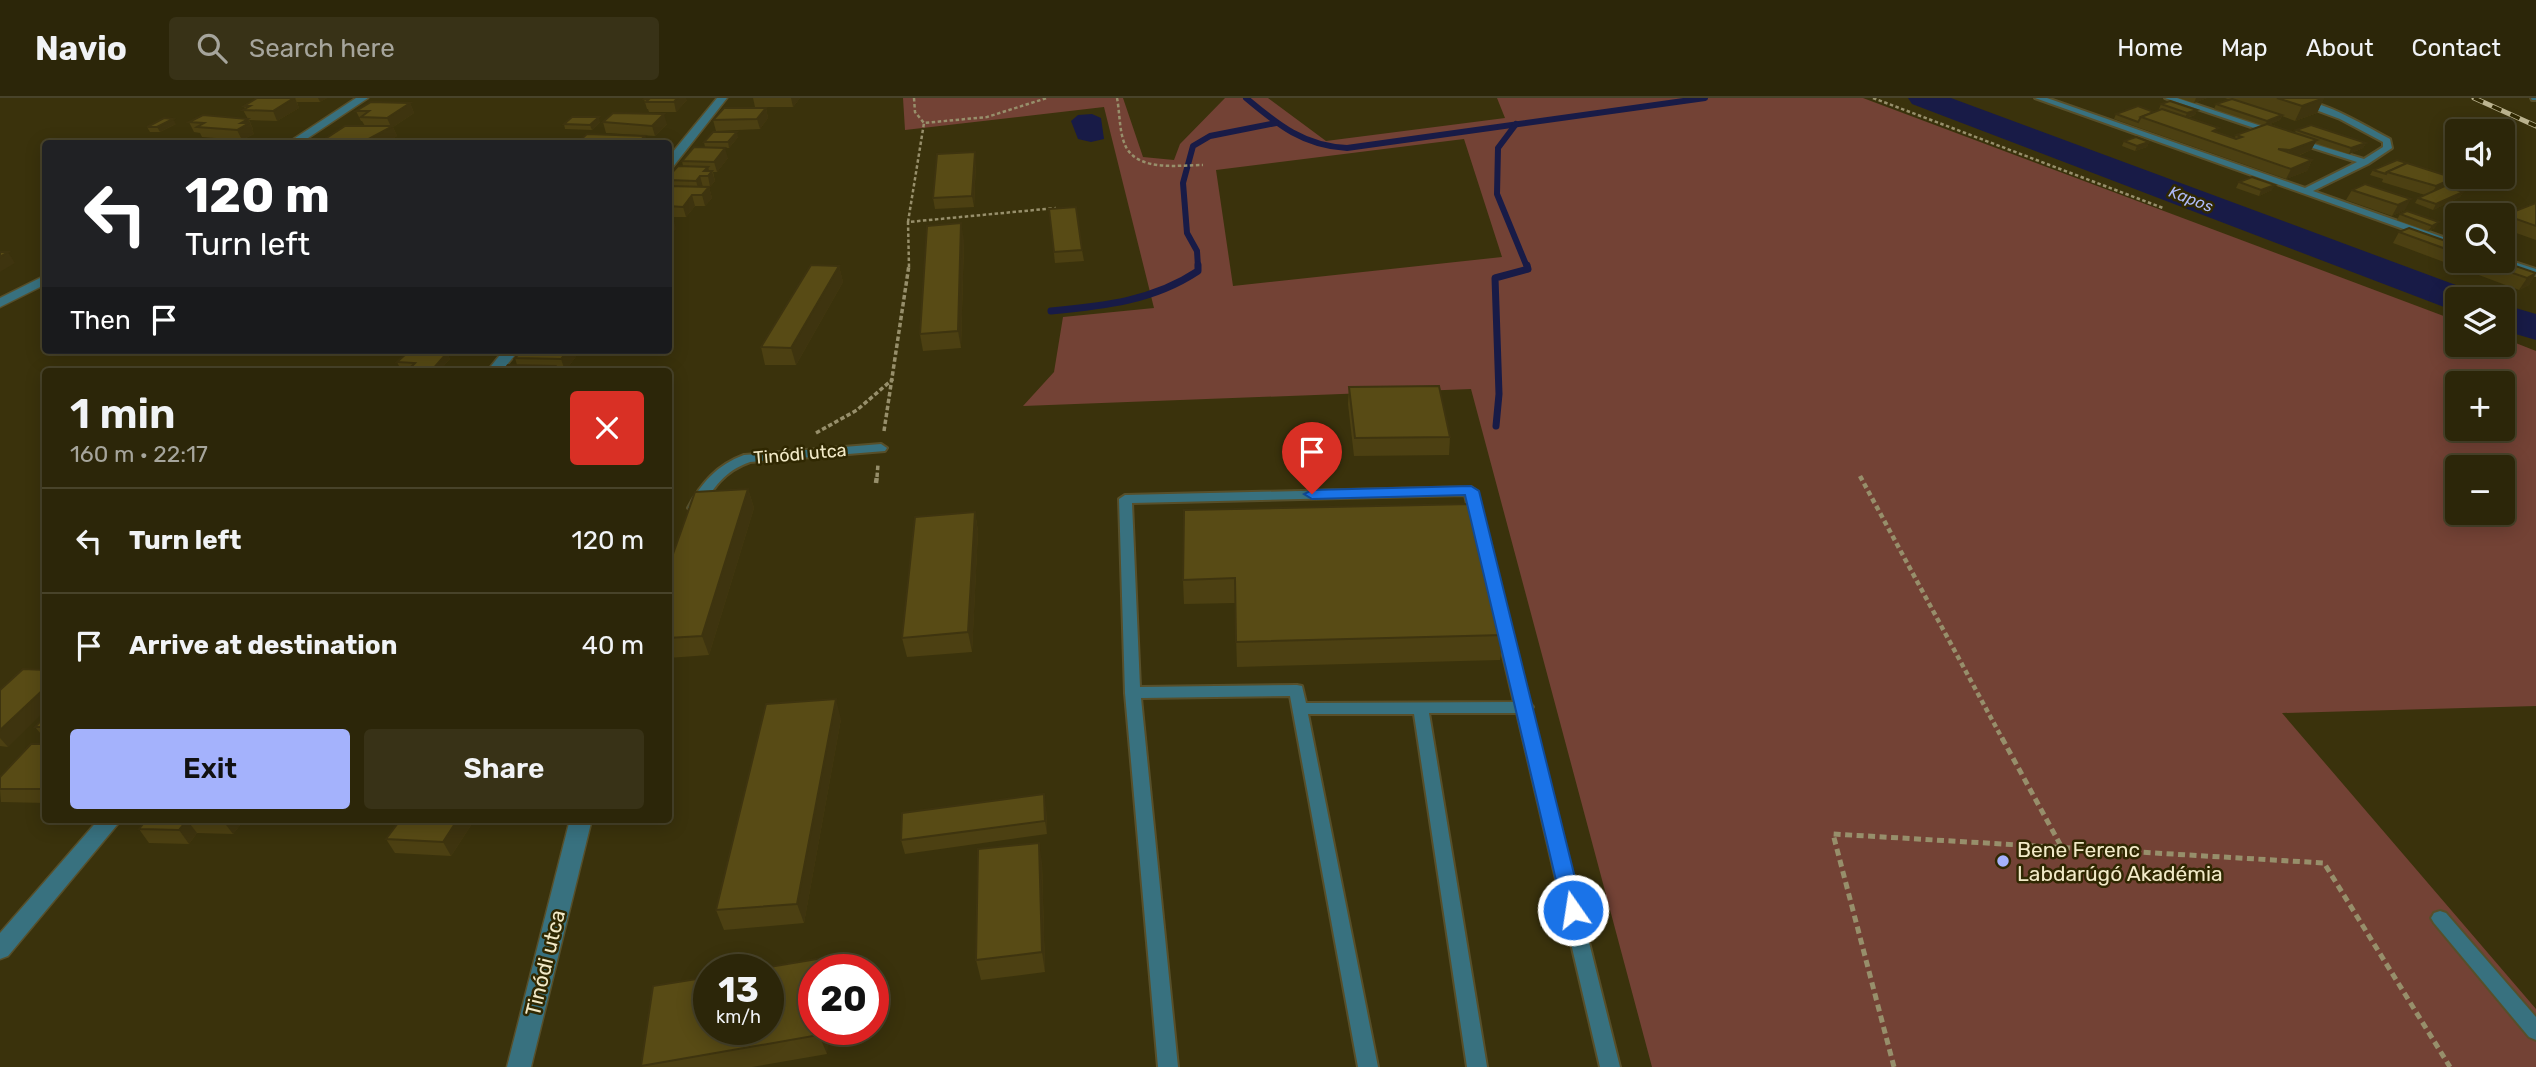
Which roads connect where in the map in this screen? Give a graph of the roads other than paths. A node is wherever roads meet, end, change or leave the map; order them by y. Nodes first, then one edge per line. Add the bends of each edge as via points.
1 (363, 98) edge
2 (722, 98) edge
3 (2039, 98) edge
4 (2169, 98) edge
5 (2288, 98) edge
6 (298, 140) edge
7 (672, 161) edge
8 (2365, 162) junction
9 (2305, 192) junction
10 (2445, 241) edge
11 (2515, 265) edge
12 (2536, 272) edge
13 (42, 281) edge
14 (0, 303) edge
15 (509, 354) edge
16 (497, 368) edge
17 (881, 447) road end
18 (688, 522) edge
19 (1133, 693) junction
20 (1525, 707) junction
21 (1299, 709) junction
22 (1421, 709) junction
23 (108, 823) edge
24 (580, 823) edge
25 (2440, 918) dead end
26 (0, 949) edge
27 (2536, 1031) edge
28 (519, 1067) edge
29 (1168, 1067) edge
30 (1368, 1067) edge
31 (1478, 1067) edge
32 (1611, 1067) edge

1 - 6 street
2 - 7 street
3 - 9 lane
4 - 8 lane
5 - 8 lane via 2343,117 2387,141 2388,148
8 - 9 lane
9 - 10 lane
11 - 12 lane
13 - 14 street
15 - 16 street
17 - 18 lane, Tinódi utca via 763,454 730,463 701,494
19 - 20 lane via 1125,499 1471,491
19 - 21 lane via 1297,690
19 - 29 lane
20 - 22 lane
20 - 32 lane
21 - 22 lane
21 - 30 lane
22 - 31 lane
23 - 26 street
24 - 28 street, Tinódi utca
25 - 27 lane

